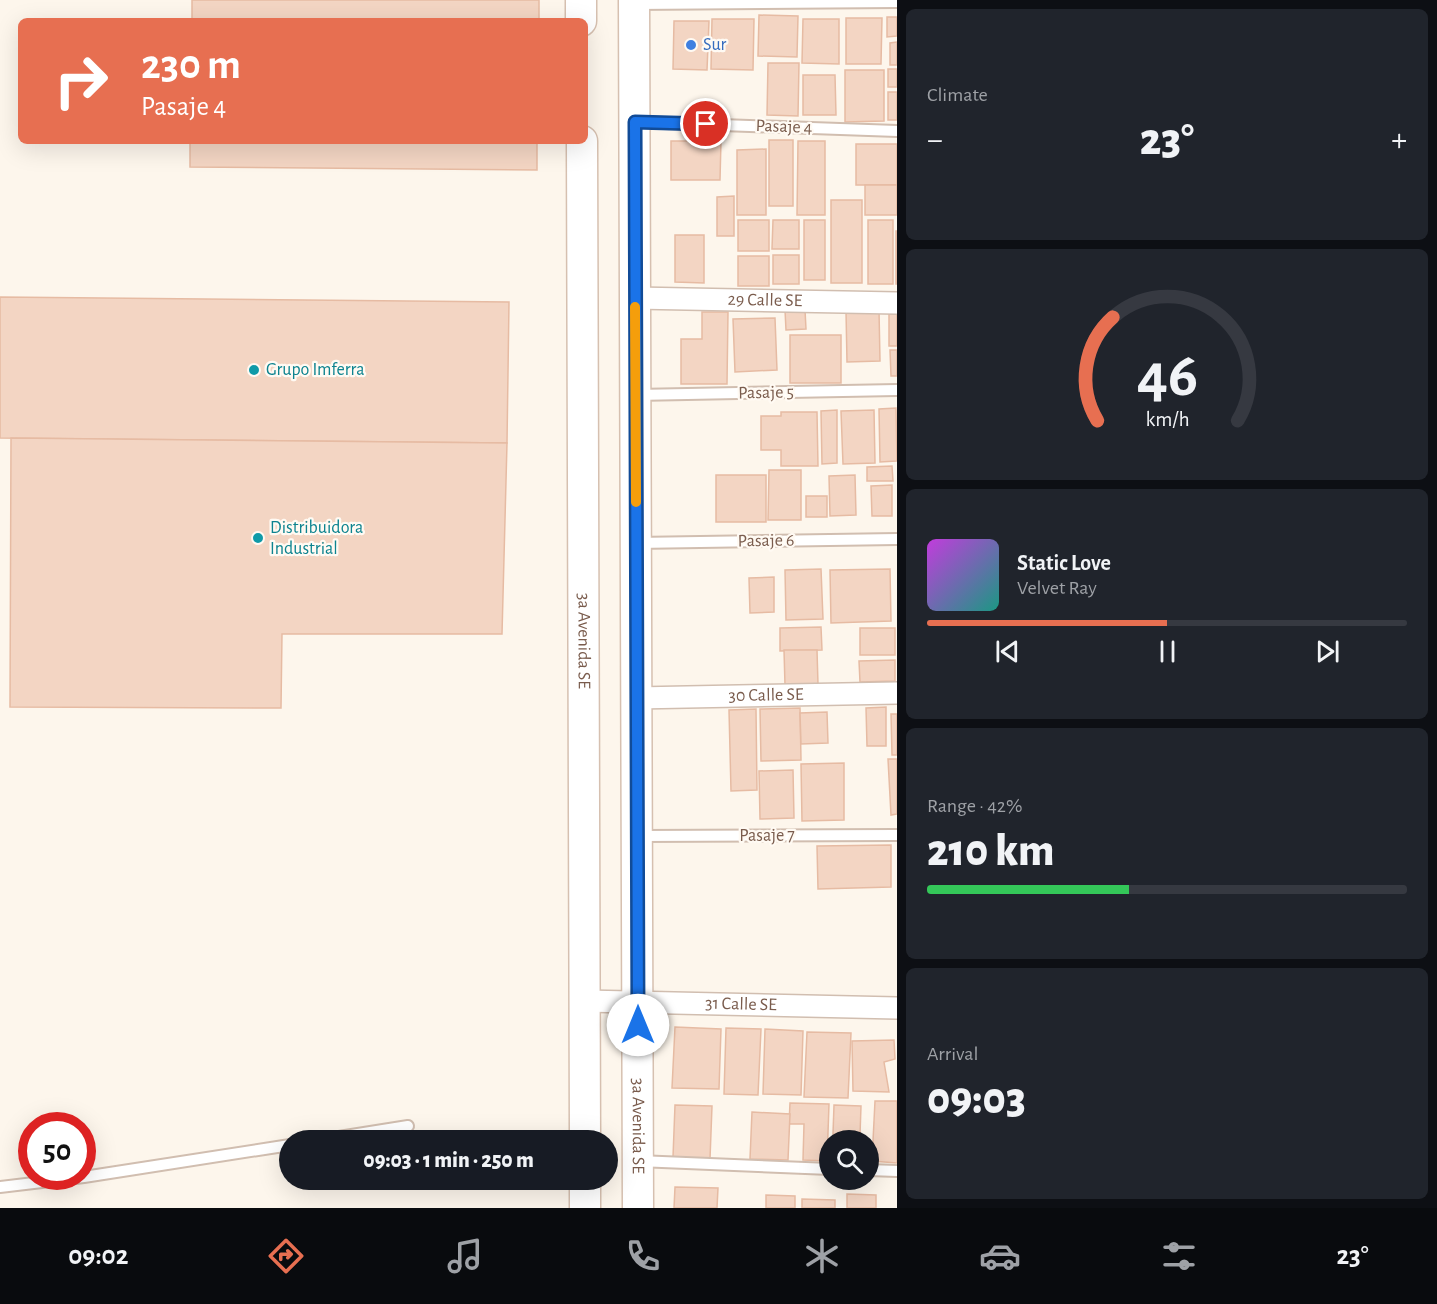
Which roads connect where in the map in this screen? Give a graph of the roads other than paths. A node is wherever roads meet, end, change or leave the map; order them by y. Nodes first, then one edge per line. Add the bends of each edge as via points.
1 (581, 0) edge
2 (634, 2) edge
3 (897, 2) edge
4 (581, 18) edge
5 (635, 122) junction
6 (897, 131) edge
7 (582, 144) edge
8 (635, 298) junction
9 (897, 303) edge
10 (897, 390) edge
11 (636, 395) junction
12 (897, 539) edge
13 (636, 543) junction
14 (897, 693) edge
15 (636, 698) junction
16 (897, 835) edge
17 (637, 836) junction
18 (585, 1001) junction
19 (637, 1003) junction
20 (897, 1008) edge
21 (408, 1126) dead end
22 (383, 1130) edge
23 (585, 1130) edge
24 (279, 1147) edge
25 (638, 1161) junction
26 (819, 1168) edge
27 (879, 1170) edge
28 (897, 1171) edge
29 (0, 1187) edge
30 (585, 1190) edge
31 (585, 1208) edge
32 (638, 1208) edge

1 - 4 main road
2 - 3 lane
2 - 5 main road, 3a Avenida SE
5 - 6 lane, Pasaje 4
5 - 8 main road, 3a Avenida SE
7 - 18 main road, 3a Avenida SE
8 - 9 street, 29 Calle SE
8 - 11 main road, 3a Avenida SE
10 - 11 lane, Pasaje 5
11 - 13 main road, 3a Avenida SE
12 - 13 lane, Pasaje 6
13 - 15 main road, 3a Avenida SE
14 - 15 street, 30 Calle SE
15 - 17 main road, 3a Avenida SE
16 - 17 lane, Pasaje 7
17 - 19 main road, 3a Avenida SE
18 - 19 street, 31 Calle SE
18 - 23 main road, 3a Avenida SE
19 - 20 street, 31 Calle SE
19 - 25 main road, 3a Avenida SE
21 - 22 lane
24 - 29 lane
25 - 26 lane
25 - 32 main road, 3a Avenida SE
27 - 28 lane
30 - 31 main road

